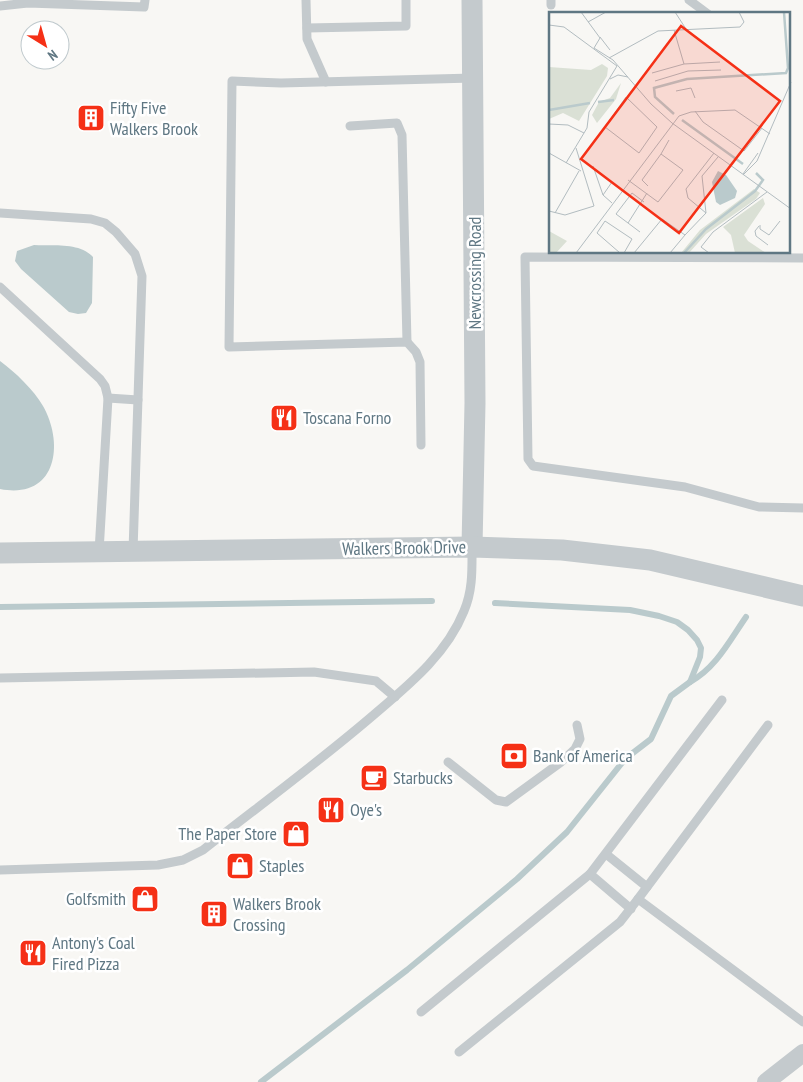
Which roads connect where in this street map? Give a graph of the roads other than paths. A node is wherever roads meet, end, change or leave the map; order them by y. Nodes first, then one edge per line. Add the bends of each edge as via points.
1 (145, 0) edge
2 (306, 0) edge
3 (406, 0) edge
4 (472, 0) edge
5 (689, 0) edge
6 (0, 6) edge
7 (705, 12) edge
8 (307, 28) junction
9 (473, 78) junction
10 (326, 82) junction
11 (350, 126) dead end
12 (0, 213) edge
13 (803, 258) edge
14 (0, 287) edge
15 (407, 342) junction
16 (108, 398) junction
17 (138, 400) junction
18 (421, 445) dead end
19 (803, 508) edge
20 (472, 547) junction
21 (132, 551) junction
22 (99, 552) junction
23 (0, 553) edge
24 (803, 596) edge
25 (0, 678) edge
26 (394, 697) junction
27 (722, 700) dead end
28 (577, 724) dead end
29 (768, 725) dead end
30 (448, 762) dead end
31 (606, 854) junction
32 (0, 870) edge
33 (590, 874) junction
34 (647, 887) junction
35 (638, 899) junction
36 (631, 909) junction
37 (421, 1012) dead end
38 (803, 1022) edge
39 (459, 1052) dead end
40 (803, 1053) edge
41 (766, 1082) edge

1 - 6 lane via 144,7 28,3
2 - 8 lane
3 - 8 lane via 406,26
4 - 9 street, Newcrossing Road
5 - 7 lane
8 - 10 lane via 307,39
9 - 10 lane
9 - 20 street, Newcrossing Road via 475,403
10 - 15 lane via 232,81 228,348
11 - 15 lane via 397,123 402,135
12 - 17 lane via 100,221 113,229 136,254 142,276
13 - 19 lane via 525,257 528,459 533,466 685,487 759,507
14 - 16 lane via 100,379
15 - 18 lane via 420,362
16 - 17 lane
16 - 22 lane
17 - 21 lane
20 - 21 street, Walkers Brook Drive
20 - 24 street, Walkers Brook Drive via 562,550 650,560
20 - 26 lane via 471,585 456,628 416,679
21 - 22 street, Walkers Brook Drive
22 - 23 street, Walkers Brook Drive
25 - 26 lane via 314,672 374,680
26 - 32 lane via 334,749 194,856 158,865
27 - 31 lane
28 - 30 lane via 580,739 573,751 506,802 496,800
29 - 34 lane
31 - 33 lane
31 - 34 lane
33 - 36 lane
33 - 37 lane
34 - 35 lane
35 - 36 lane
35 - 38 lane
36 - 39 lane via 620,922
40 - 41 street

